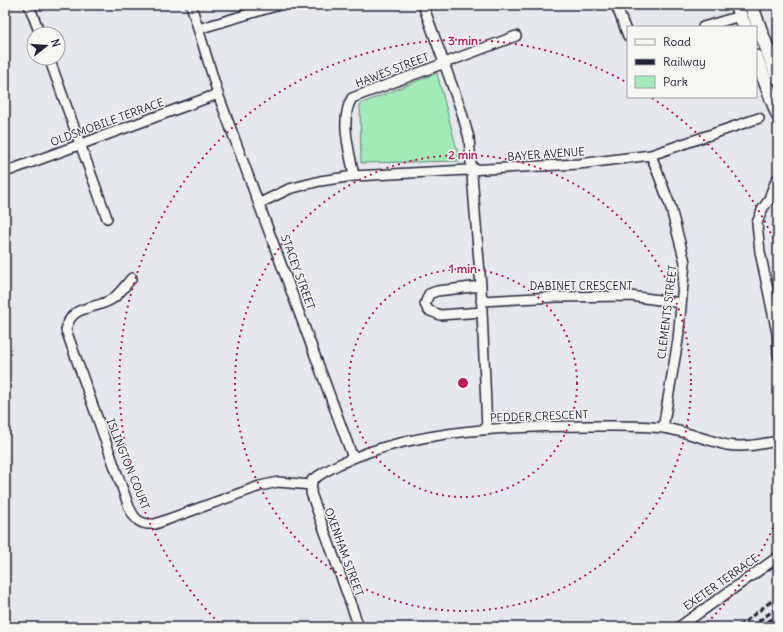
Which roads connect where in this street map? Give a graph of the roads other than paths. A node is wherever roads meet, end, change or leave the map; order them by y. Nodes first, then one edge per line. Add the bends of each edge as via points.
1 (29, 5) edge
2 (191, 5) edge
3 (279, 5) edge
4 (423, 5) edge
5 (616, 5) edge
6 (752, 8) edge
7 (740, 16) edge
8 (37, 26) edge
9 (706, 26) edge
10 (198, 29) junction
11 (627, 33) edge
12 (516, 36) dead end
13 (757, 60) edge
14 (444, 63) junction
15 (51, 66) edge
16 (778, 78) edge
17 (218, 94) junction
18 (778, 116) edge
19 (759, 118) dead end
20 (80, 145) junction
21 (651, 155) junction
22 (472, 170) junction
23 (5, 172) edge
24 (354, 176) junction
25 (778, 181) edge
26 (775, 197) edge
27 (260, 203) junction
28 (107, 218) dead end
29 (132, 278) dead end
30 (481, 286) junction
31 (481, 301) junction
32 (681, 303) junction
33 (482, 312) junction
34 (778, 334) edge
35 (778, 355) edge
36 (663, 428) junction
37 (487, 430) junction
38 (778, 441) edge
39 (353, 458) junction
40 (310, 485) junction
41 (778, 557) edge
42 (359, 627) edge
43 (679, 627) edge

1 - 8 street
2 - 10 street, STACEY STREET
3 - 10 street
4 - 14 street
5 - 11 street
6 - 7 main road
6 - 16 main road
7 - 9 street
10 - 17 street, STACEY STREET
12 - 14 street, HAWES STREET
13 - 18 main road
14 - 22 street via 469,138
14 - 24 street, HAWES STREET via 352,98 347,107 345,120
15 - 20 street
17 - 20 street, OLDSMOBILE TERRACE
17 - 27 street, STACEY STREET
19 - 21 street, BAYER AVENUE
20 - 23 street, OLDSMOBILE TERRACE
20 - 28 street
21 - 22 street, BAYER AVENUE via 579,164
21 - 32 street, CLEMENTS STREET via 670,205 685,262
22 - 24 street, BAYER AVENUE
22 - 30 street
24 - 27 street, BAYER AVENUE via 289,189
25 - 26 main road
26 - 34 street via 763,208 757,223 760,252
27 - 39 street, STACEY STREET
29 - 40 street, ISLINGTON COURT via 112,299 76,312 68,319 66,330 133,514 145,524 155,524 266,484 288,482
30 - 31 street
30 - 33 street via 437,291 429,294 425,304 428,310 440,315
31 - 32 street, DABINET CRESCENT via 630,296
31 - 33 street
32 - 36 street, CLEMENTS STREET via 678,340
33 - 37 street
34 - 35 street
36 - 37 street, PEDDER CRESCENT via 560,426
36 - 38 street, PEDDER CRESCENT via 728,445 750,446
37 - 39 street, PEDDER CRESCENT via 404,441
39 - 40 street, PEDDER CRESCENT via 318,476
40 - 42 street, OXENHAM STREET via 313,501
41 - 43 street, EXETER TERRACE

